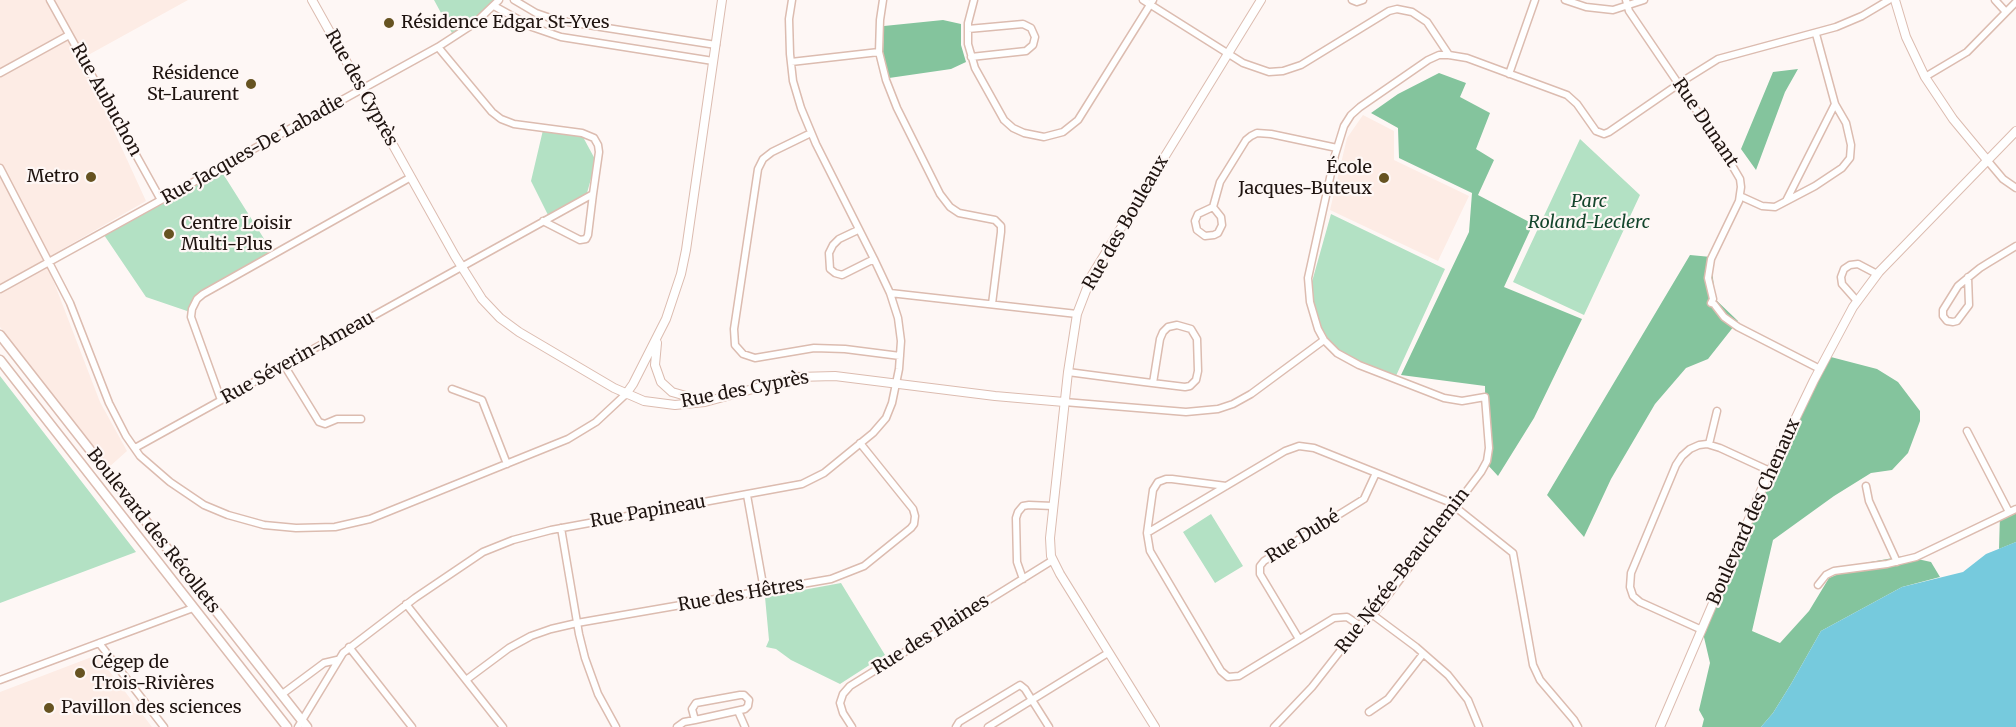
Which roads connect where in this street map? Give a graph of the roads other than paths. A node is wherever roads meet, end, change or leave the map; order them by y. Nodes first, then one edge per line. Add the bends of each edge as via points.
1 (50, 0) edge
2 (312, 0) edge
3 (499, 0) edge
4 (514, 0) edge
5 (722, 0) edge
6 (792, 0) edge
7 (883, 0) edge
8 (974, 0) edge
9 (1143, 0) edge
10 (1262, 0) edge
11 (1352, 0) edge
12 (1363, 0) edge
13 (1535, 0) edge
14 (1564, 0) edge
15 (1644, 0) edge
16 (1889, 0) edge
17 (1895, 0) edge
18 (1995, 0) edge
19 (1151, 2) edge
20 (2016, 2) edge
21 (1626, 3) edge
22 (494, 6) junction
23 (2006, 12) junction
24 (968, 29) junction
25 (624, 31) junction
26 (1816, 34) junction
27 (69, 35) junction
28 (716, 45) junction
29 (621, 46) junction
30 (438, 47) junction
31 (879, 52) junction
32 (1228, 54) junction
33 (1449, 55) junction
34 (970, 57) junction
35 (713, 61) junction
36 (791, 62) junction
37 (0, 74) edge
38 (1509, 74) junction
39 (1925, 77) junction
40 (1679, 84) junction
41 (362, 89) junction
42 (1835, 104) junction
43 (2016, 131) edge
44 (811, 133) junction
45 (1337, 147) junction
46 (1987, 160) junction
47 (0, 168) edge
48 (411, 177) junction
49 (2016, 188) edge
50 (593, 194) junction
51 (1740, 196) junction
52 (161, 200) junction
53 (1786, 201) junction
54 (1213, 207) junction
55 (543, 221) junction
56 (858, 230) junction
57 (2015, 248) edge
58 (874, 259) junction
59 (50, 262) junction
60 (461, 267) junction
61 (1877, 274) junction
62 (1968, 277) junction
63 (0, 289) edge
64 (890, 293) junction
65 (1857, 301) junction
66 (992, 304) junction
67 (1077, 314) junction
68 (659, 333) junction
69 (0, 335) edge
70 (1324, 339) junction
71 (900, 356) junction
72 (0, 360) edge
73 (284, 365) junction
74 (1820, 369) junction
75 (1068, 372) junction
76 (1153, 383) junction
77 (897, 384) junction
78 (452, 389) dead end
79 (626, 394) junction
80 (221, 400) junction
81 (705, 402) junction
82 (1064, 402) junction
83 (1717, 411) dead end
84 (361, 419) dead end
85 (1967, 430) dead end
86 (860, 443) junction
87 (1709, 444) junction
88 (135, 448) junction
89 (507, 464) junction
90 (1770, 471) junction
91 (1376, 473) junction
92 (1226, 486) junction
93 (1866, 486) dead end
94 (747, 495) junction
95 (1455, 505) junction
96 (1053, 507) junction
97 (2016, 509) edge
98 (2008, 512) junction
99 (561, 528) junction
100 (1147, 533) junction
101 (1053, 560) junction
102 (1897, 562) junction
103 (1023, 579) junction
104 (1818, 585) dead end
105 (764, 590) junction
106 (406, 604) junction
107 (192, 608) junction
108 (1373, 615) junction
109 (577, 623) junction
110 (1359, 626) junction
111 (1702, 630) junction
112 (1299, 639) junction
113 (99, 643) junction
114 (349, 647) junction
115 (1108, 653) junction
116 (1423, 654) junction
117 (338, 660) junction
118 (466, 680) junction
119 (0, 681) edge
120 (281, 695) junction
121 (1032, 699) junction
122 (738, 711) junction
123 (1369, 712) dead end
124 (694, 720) junction
125 (302, 725) edge
126 (500, 726) edge
127 (164, 727) edge
128 (287, 727) edge
129 (412, 727) edge
130 (616, 727) edge
131 (677, 727) edge
132 (745, 727) edge
133 (852, 727) edge
134 (956, 727) edge
135 (988, 727) edge
136 (1049, 727) edge
137 (1155, 727) edge
138 (1274, 727) edge
139 (1479, 727) edge
140 (1578, 727) edge
141 (1660, 727) edge

1 - 27 street, Rue Aubuchon
2 - 41 street, Rue des Cyprès
3 - 22 street, Rue Jacques-De Labadie
4 - 25 street via 556,20
5 - 28 street
6 - 36 street, Rue Papineau
7 - 31 street
8 - 24 street
9 - 19 street
10 - 32 street, Rue des Bouleaux
11 - 12 street
13 - 38 street
14 - 21 street via 1613,10
15 - 21 street
16 - 26 street via 1854,20
17 - 39 street via 1906,37
18 - 23 street
19 - 32 street
19 - 34 street via 1082,115 1059,133 1034,136 1008,124
20 - 23 street
21 - 40 street, Rue Dunant
22 - 29 street via 540,31
22 - 30 street, Rue Jacques-De Labadie
23 - 39 street via 1967,52
24 - 34 street
24 - 34 street via 1023,24 1031,28 1035,37 1026,51
25 - 28 street
25 - 29 street
26 - 40 street via 1718,59
26 - 42 street
27 - 37 street
27 - 52 street, Rue Aubuchon
28 - 35 street
29 - 35 street
30 - 41 street, Rue Jacques-De Labadie
30 - 50 street via 501,119 594,138 599,152
31 - 36 street
31 - 66 street via 892,97 943,199 959,213 995,220 1001,226
32 - 33 street via 1262,71 1290,70 1397,9 1423,18
32 - 67 street, Rue des Bouleaux via 1100,261
33 - 38 street
33 - 45 street via 1428,60 1355,111 1344,126
35 - 68 street via 685,258
36 - 44 street, Rue Papineau via 797,97
38 - 40 street via 1572,98 1601,134
39 - 46 street
40 - 51 street, Rue Dunant via 1736,170
41 - 48 street, Rue des Cyprès
41 - 52 street, Rue Jacques-De Labadie
42 - 53 street
42 - 53 street via 1846,123 1850,158 1842,168
43 - 46 street, Boulevard des Chenaux
44 - 56 street, Rue Papineau
44 - 71 street via 772,152 758,169 734,329 737,348 755,358 814,348
45 - 54 street via 1257,133 1246,140 1220,182
45 - 70 street via 1308,286 1314,321
46 - 49 street
46 - 61 street, Boulevard des Chenaux
47 - 59 street
48 - 60 street, Rue des Cyprès
48 - 80 street via 197,299 191,317
50 - 55 street, Rue Séverin-Ameau
50 - 55 street via 585,239
51 - 53 street via 1767,207
51 - 74 street via 1711,259 1711,303 1738,327
52 - 59 street, Rue Jacques-De Labadie
54 - 54 street via 1202,211 1195,221 1197,231 1205,236 1214,236 1221,230 1221,217
55 - 60 street, Rue Séverin-Ameau
56 - 58 street, Rue Papineau
56 - 58 street via 831,247 830,269 842,275
57 - 62 street
58 - 64 street, Rue Papineau
59 - 63 street, Rue Jacques-De Labadie
59 - 88 street via 114,413
60 - 73 street, Rue Séverin-Ameau
60 - 79 street, Rue des Cyprès via 482,300 504,322
61 - 65 street, Boulevard des Chenaux
61 - 65 street via 1857,264 1844,269 1841,283
62 - 62 street via 1943,310 1947,321 1956,321 1968,306
64 - 66 street
64 - 71 street, Rue Papineau via 899,325
65 - 74 street, Boulevard des Chenaux
66 - 67 street
67 - 75 street, Rue des Bouleaux
68 - 79 street
68 - 81 street via 655,365 661,382 676,393
69 - 120 main road, Boulevard des Récollets
70 - 82 street, Rue des Cyprès via 1251,394 1223,408 1179,412
70 - 95 street, Rue Nérée-Beauchemin via 1349,361 1438,396 1462,401 1485,397 1487,461
71 - 77 street, Rue Papineau
72 - 107 main road, Boulevard des Récollets
73 - 80 street, Rue Séverin-Ameau
73 - 84 street via 319,422
74 - 90 street, Boulevard des Chenaux
75 - 76 street
75 - 82 street, Rue des Bouleaux
76 - 76 street via 1185,387 1195,382 1198,352 1191,328 1177,325 1163,332
77 - 81 street, Rue des Cyprès via 806,376
77 - 82 street, Rue des Cyprès
77 - 86 street, Rue Papineau via 886,418
78 - 89 street via 482,400
79 - 81 street, Rue des Cyprès via 664,404
79 - 89 street via 584,430
80 - 88 street, Rue Séverin-Ameau
82 - 96 street, Rue des Bouleaux
83 - 87 street
85 - 98 street
86 - 94 street, Rue Papineau via 807,482
86 - 105 street, Rue des Hêtres via 913,508 912,526 868,563 847,574
87 - 90 street
87 - 111 street via 1694,447 1679,460 1629,582 1633,596 1640,602
88 - 89 street via 170,482 210,508 247,521 296,528 370,519
90 - 111 street, Boulevard des Chenaux
91 - 92 street via 1304,445 1285,451
91 - 95 street
91 - 112 street, Rue Dubé via 1364,499 1260,566 1260,574
92 - 100 street
92 - 100 street via 1169,479 1158,482
93 - 102 street
94 - 99 street, Rue Papineau
94 - 105 street
95 - 108 street, Rue Nérée-Beauchemin
95 - 140 street via 1513,553 1533,665 1540,680
96 - 101 street, Rue des Bouleaux
96 - 103 street via 1029,505 1018,512 1017,562
97 - 98 street
98 - 102 street via 1916,557
99 - 106 street, Rue Papineau via 483,552
99 - 109 street
100 - 112 street via 1150,551 1225,676 1239,676
101 - 103 street, Rue des Plaines
101 - 115 street, Rue des Bouleaux
102 - 104 street via 1834,571
103 - 133 street, Rue des Plaines via 847,688 841,707
105 - 109 street, Rue des Hêtres
106 - 114 street, Rue Papineau
106 - 118 street
107 - 113 street
107 - 128 main road, Boulevard des Récollets
108 - 110 street, Rue Nérée-Beauchemin
108 - 116 street
109 - 118 street, Rue des Hêtres via 519,642
109 - 130 street via 593,682
110 - 112 street via 1339,616
110 - 138 street, Rue Nérée-Beauchemin via 1312,687
111 - 141 street, Boulevard des Chenaux
113 - 119 street
113 - 127 street
114 - 117 street, Rue Papineau
114 - 129 street
115 - 121 street
115 - 137 street, Rue des Bouleaux
116 - 123 street via 1388,699
116 - 139 street via 1462,691
117 - 120 street via 324,663
117 - 125 street, Rue Papineau
118 - 126 street
120 - 125 main road, Boulevard des Récollets
121 - 134 street via 1024,687 1017,686
121 - 135 street
121 - 136 street
122 - 124 street
122 - 124 street via 748,706 744,695 698,702 693,707
122 - 132 street
124 - 131 street

